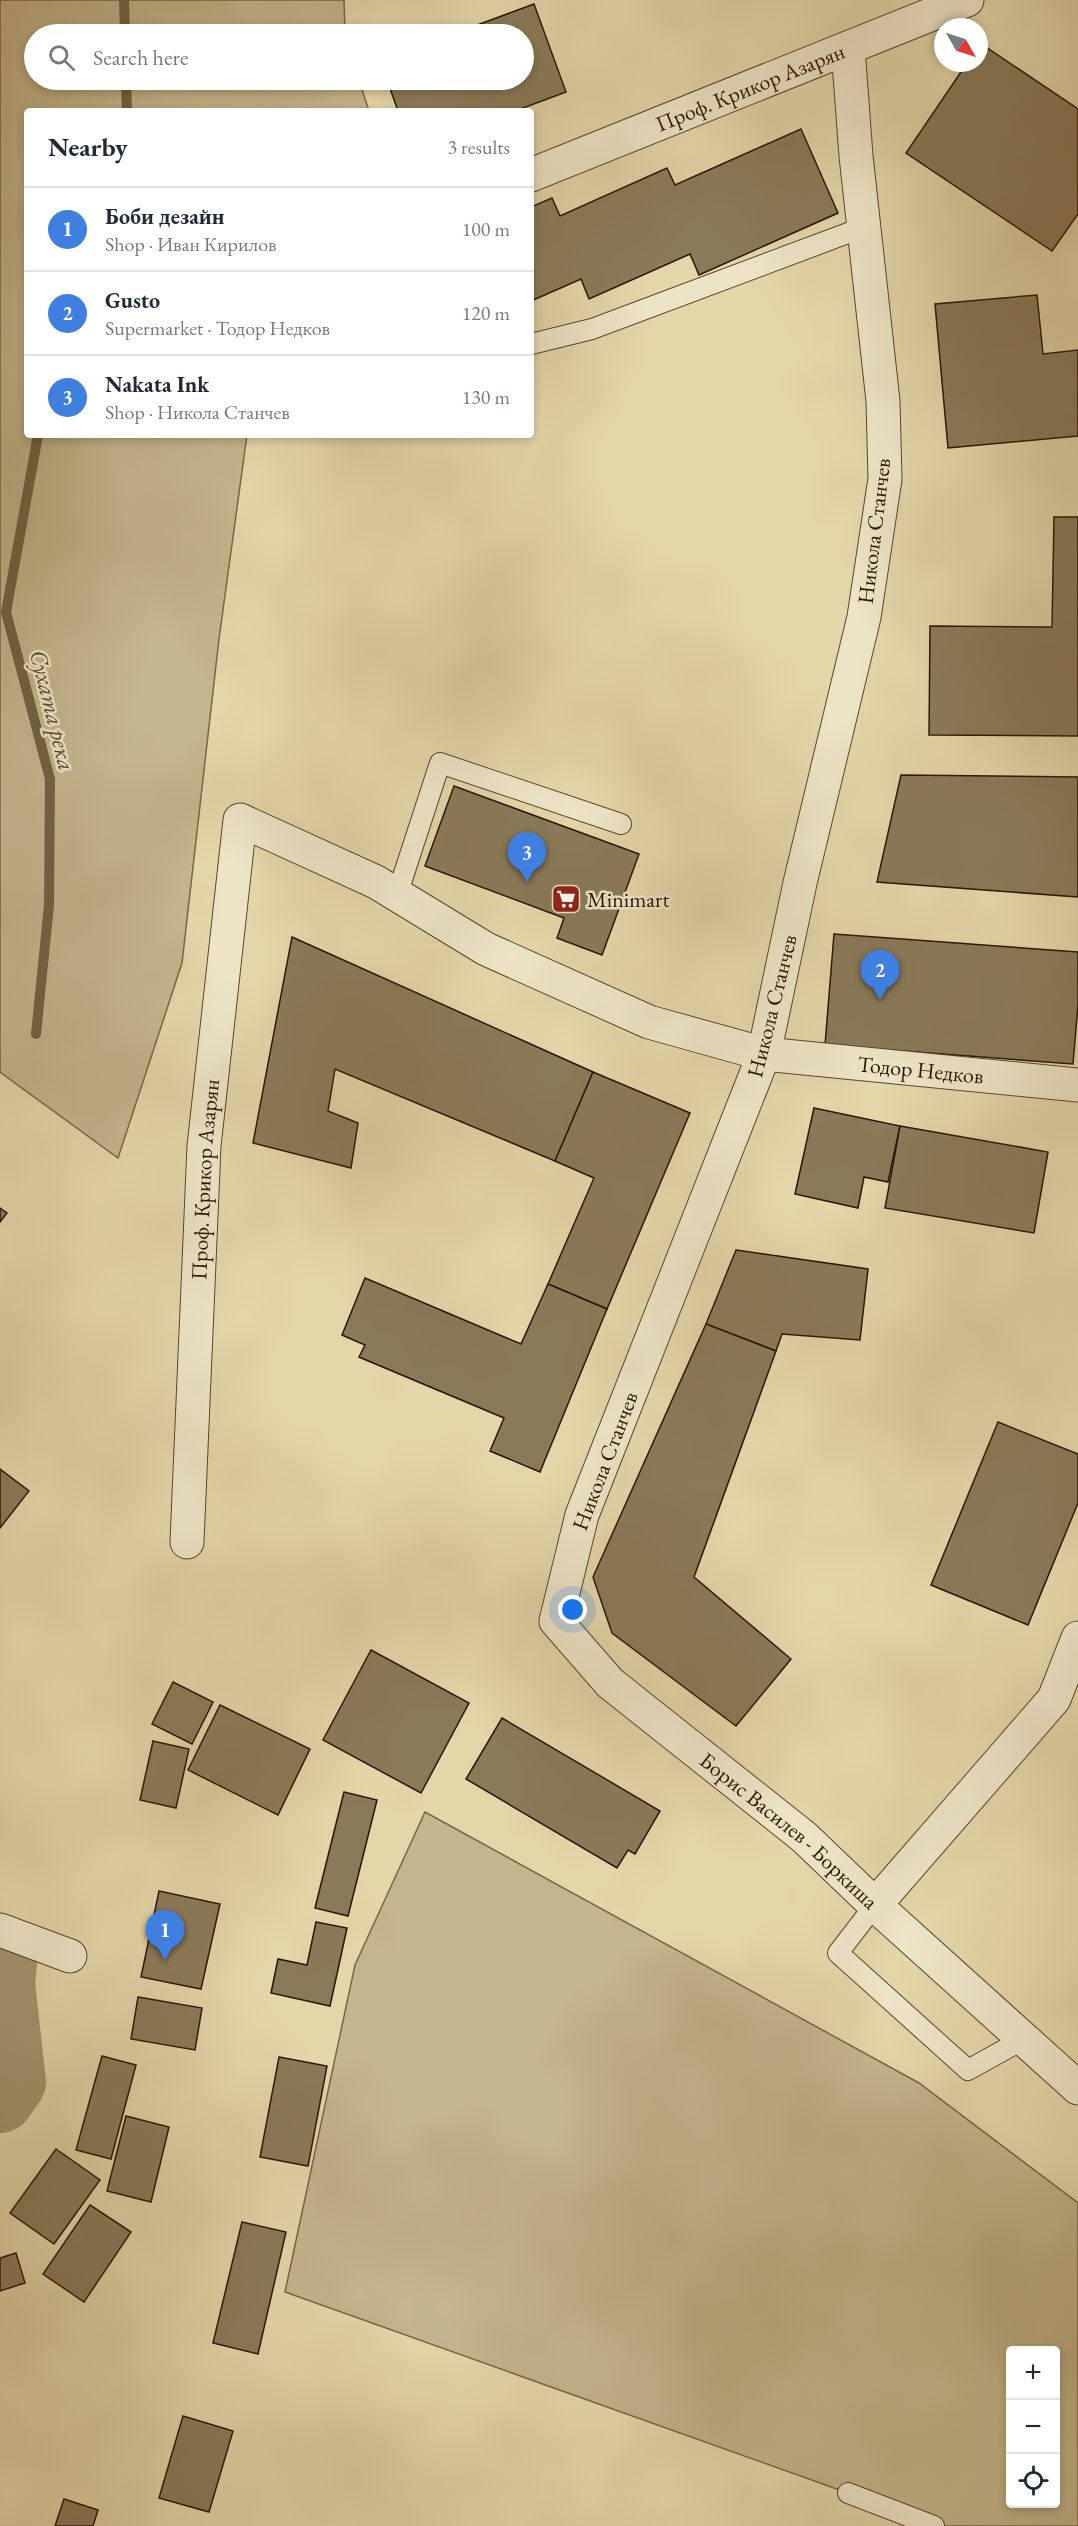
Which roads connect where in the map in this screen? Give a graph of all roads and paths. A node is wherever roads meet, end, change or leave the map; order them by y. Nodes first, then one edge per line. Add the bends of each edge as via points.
1 (967, 0) edge
2 (848, 48) junction
3 (534, 174) edge
4 (864, 227) junction
5 (534, 343) edge
6 (240, 820) joint
7 (621, 824) dead end
8 (397, 895) junction
9 (764, 1054) junction
10 (1078, 1085) edge
11 (187, 1542) dead end
12 (556, 1621) joint
13 (1078, 1638) edge
14 (875, 1905) junction
15 (0, 1930) edge
16 (70, 1956) dead end
17 (1022, 2040) junction
18 (1078, 2088) edge
19 (848, 2493) dead end
20 (934, 2526) edge

1 - 2 street, Проф. Крикор Азарян
2 - 3 street, Проф. Крикор Азарян
2 - 4 street, Никола Станчев
4 - 5 lane via 592,329
4 - 9 street, Никола Станчев via 883,401 885,479 864,616
6 - 8 street, Тодор Недков
6 - 11 street, Проф. Крикор Азарян via 204,1146
7 - 8 lane via 440,763
8 - 9 street, Тодор Недков via 486,949 649,1022
9 - 10 street, Тодор Недков
9 - 12 street, Никола Станчев via 582,1515
12 - 14 street, Борис Василев - Боркиша via 610,1683 804,1837
13 - 14 street via 1054,1699
14 - 17 street, Борис Василев - Боркиша
14 - 17 lane via 838,1953 968,2070
15 - 16 street
17 - 18 street, Борис Василев - Боркиша
19 - 20 lane

